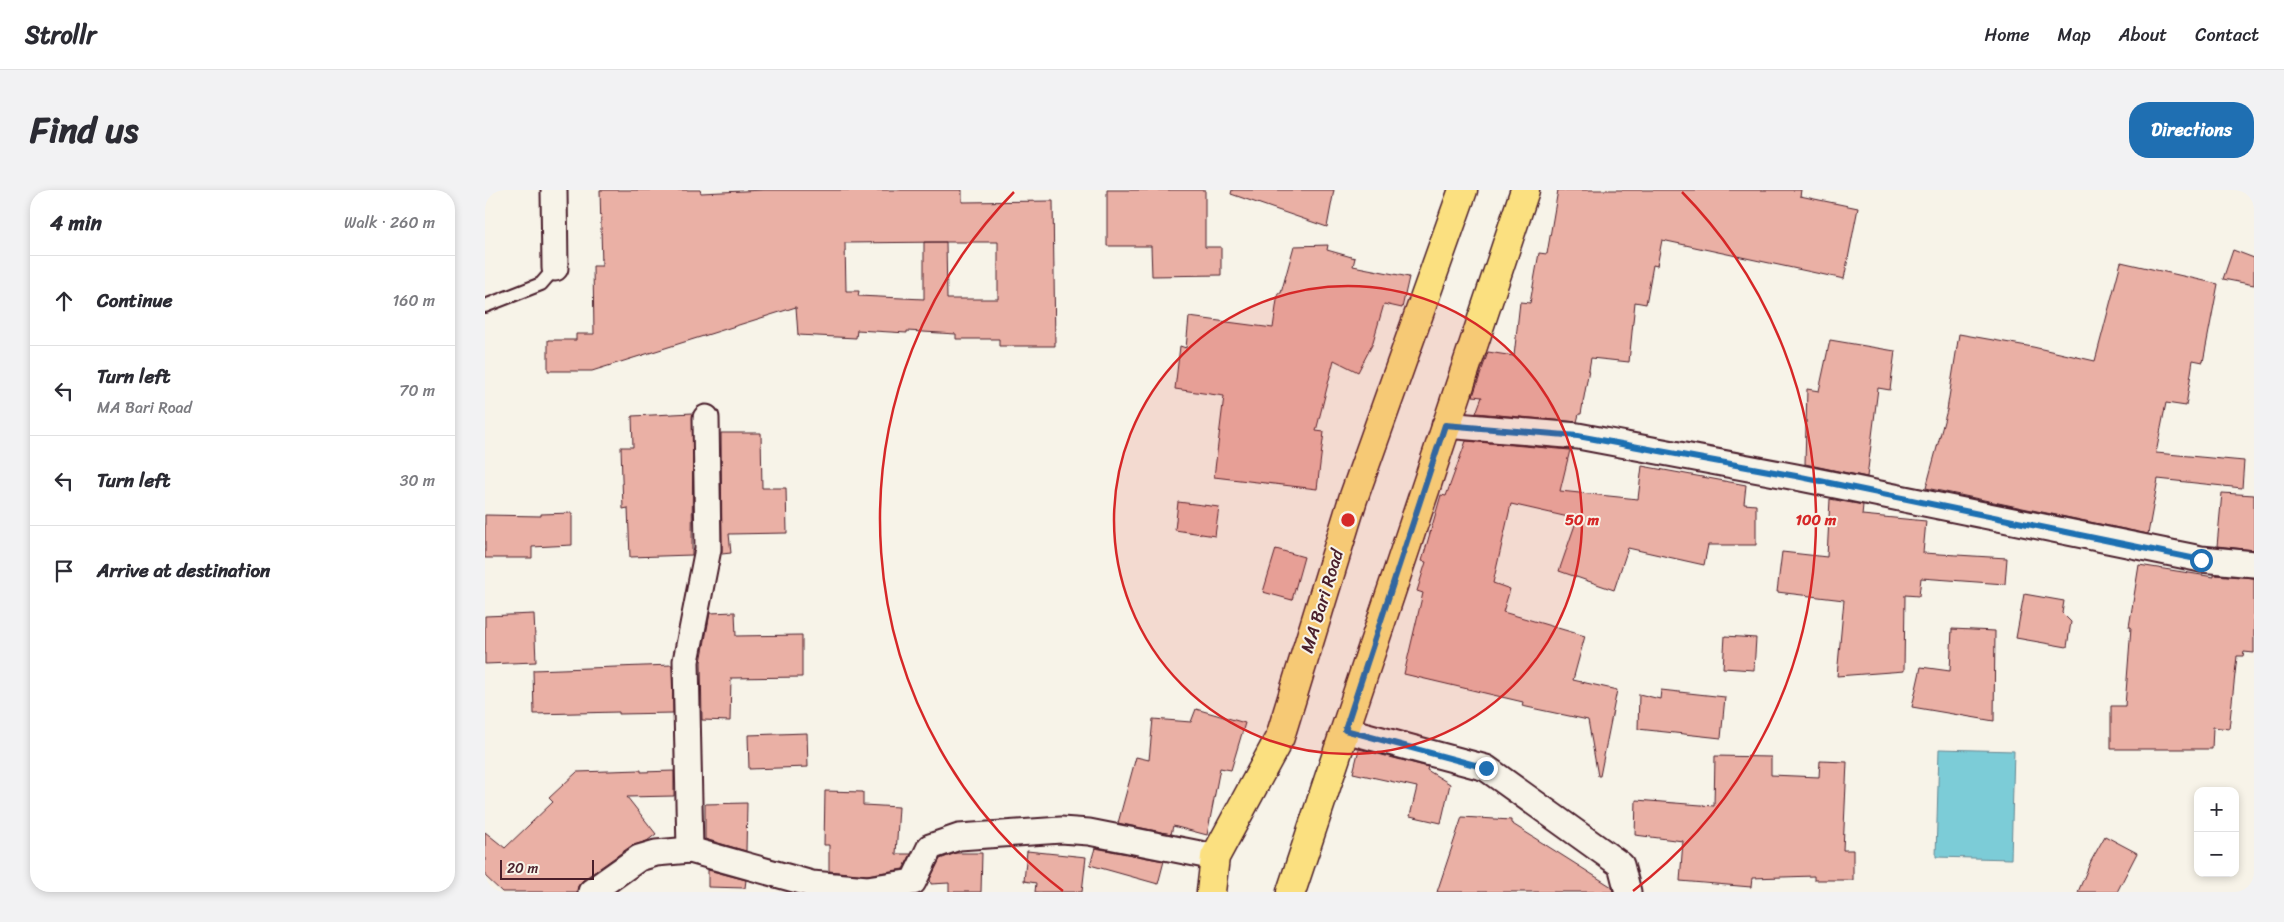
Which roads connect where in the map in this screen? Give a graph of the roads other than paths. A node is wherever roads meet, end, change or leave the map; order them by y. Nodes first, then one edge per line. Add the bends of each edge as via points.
1 (553, 190) edge
2 (1463, 190) edge
3 (1525, 190) edge
4 (555, 268) joint
5 (485, 306) edge
6 (706, 418) dead end
7 (1445, 425) junction
8 (2254, 564) edge
9 (1345, 730) junction
10 (690, 850) junction
11 (1215, 857) junction
12 (591, 892) edge
13 (1211, 892) edge
14 (1291, 892) edge
15 (1628, 892) edge

1 - 4 street
2 - 11 main road, MA Bari Road via 1353,499 1280,737
3 - 7 main road
4 - 5 lane via 541,284
6 - 10 street via 708,549 686,661
7 - 8 street via 1578,436 1796,476 2201,560
7 - 9 main road
9 - 14 main road
9 - 15 street via 1486,768 1621,865
10 - 11 street via 812,884 867,889 913,882 930,847 959,837 1061,830 1089,832
10 - 12 street via 639,858
11 - 13 main road, MA Bari Road

